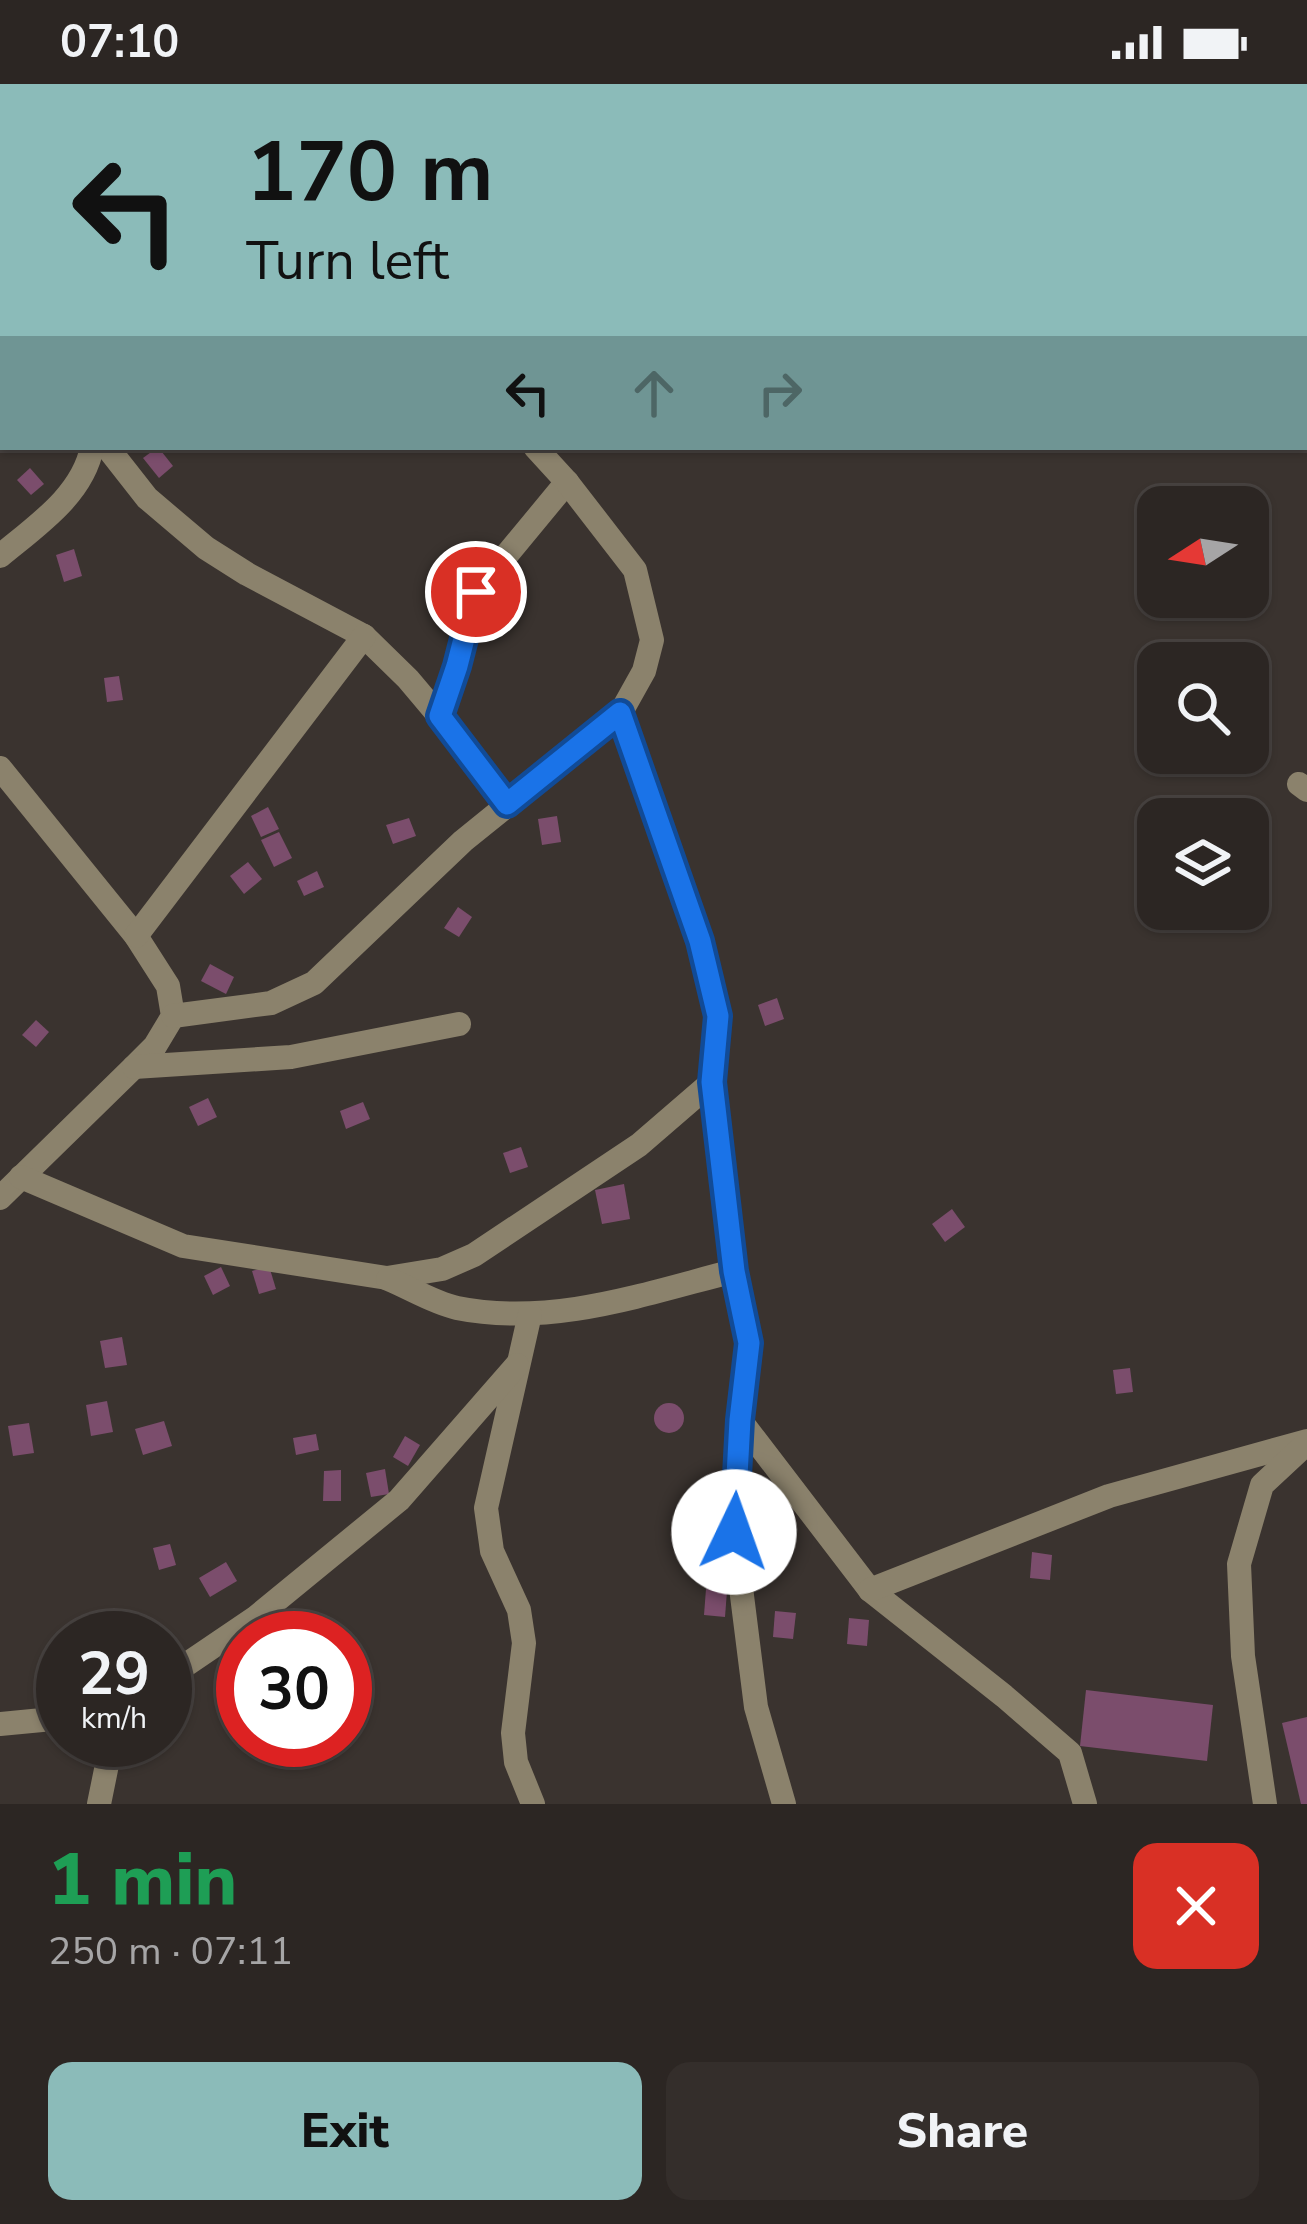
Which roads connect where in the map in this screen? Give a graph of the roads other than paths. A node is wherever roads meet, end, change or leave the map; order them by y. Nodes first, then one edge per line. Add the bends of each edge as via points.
1 (91, 450) edge
2 (109, 450) edge
3 (538, 450) edge
4 (567, 482) junction
5 (0, 556) edge
6 (364, 637) junction
7 (620, 713) junction
8 (440, 716) junction
9 (0, 768) edge
10 (507, 804) junction
11 (136, 936) junction
12 (173, 1016) junction
13 (459, 1024) dead end
14 (134, 1067) junction
15 (712, 1082) junction
16 (21, 1178) junction
17 (0, 1198) edge
18 (734, 1271) junction
19 (387, 1278) junction
20 (530, 1314) junction
21 (519, 1364) junction
22 (740, 1420) junction
23 (1307, 1442) edge
24 (870, 1590) junction
25 (192, 1661) edge
26 (36, 1721) edge
27 (0, 1724) edge
28 (107, 1767) edge
29 (100, 1804) edge
30 (533, 1804) edge
31 (784, 1804) edge
32 (1084, 1804) edge
33 (1265, 1804) edge

1 - 5 street via 85,473 57,507
2 - 6 street via 147,499 206,548
3 - 4 street
4 - 7 street via 635,569 652,640
4 - 8 street via 476,592
6 - 8 street
6 - 11 street
7 - 10 street
7 - 15 street via 700,941 718,1016
8 - 10 street
9 - 11 street
10 - 12 street via 314,982 271,1003
11 - 12 street via 168,986
12 - 14 street
13 - 14 street via 292,1057
14 - 16 street
15 - 18 street
15 - 19 street via 640,1145 474,1255
16 - 17 street
16 - 19 street via 183,1246
18 - 20 street via 584,1309
18 - 22 street via 749,1343
19 - 20 street via 454,1307
20 - 21 street
21 - 25 street via 399,1500
21 - 30 street via 486,1508 493,1551 519,1610 515,1762
22 - 24 street
22 - 31 street via 734,1532 756,1707
23 - 24 street via 1109,1496
23 - 33 street via 1262,1485 1239,1564
24 - 32 street via 1070,1753
26 - 27 street
28 - 29 street

